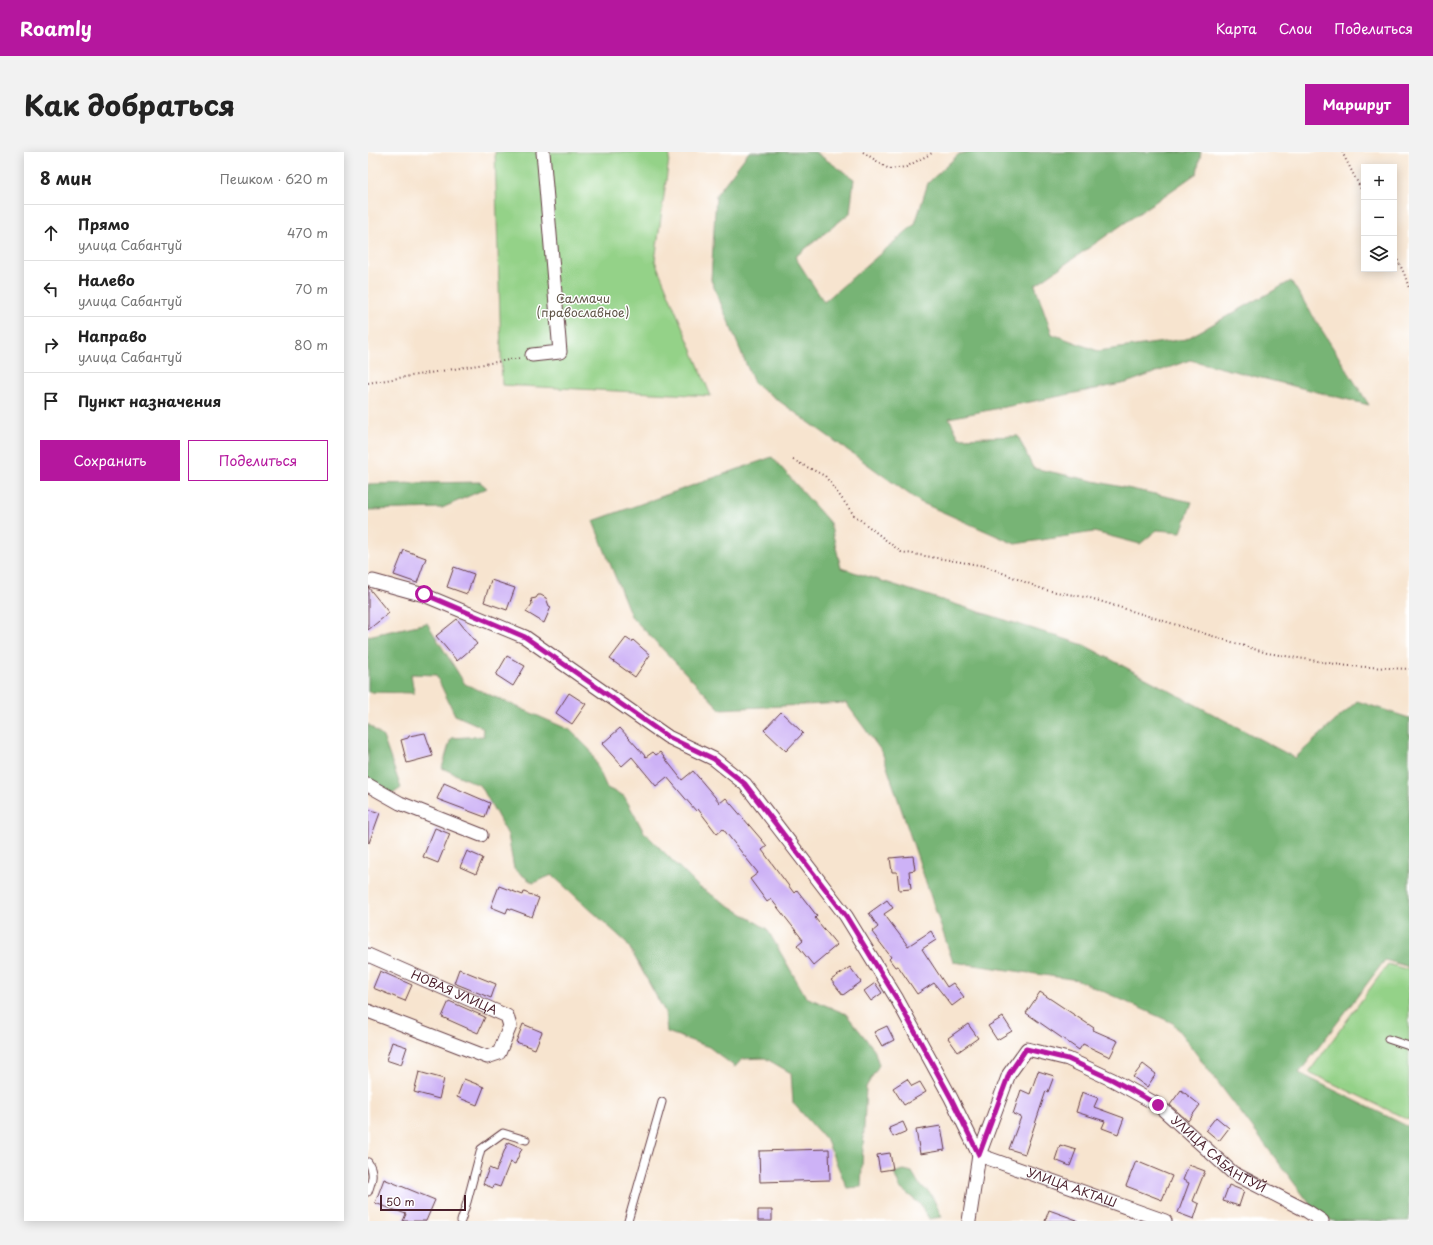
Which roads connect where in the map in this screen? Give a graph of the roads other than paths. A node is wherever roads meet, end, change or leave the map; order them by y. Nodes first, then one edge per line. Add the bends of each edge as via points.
1 (543, 152) edge
2 (532, 356) road end
3 (373, 582) dead end
4 (368, 785) edge
5 (481, 835) dead end
6 (368, 955) edge
7 (368, 1011) edge
8 (1388, 1039) dead end
9 (1409, 1046) edge
10 (662, 1102) dead end
11 (526, 1140) dead end
12 (979, 1155) junction
13 (368, 1162) edge
14 (368, 1192) edge
15 (461, 1221) edge
16 (628, 1221) edge
17 (969, 1221) edge
18 (1165, 1221) edge
19 (1322, 1221) edge

1 - 2 street via 560,352
3 - 12 street via 424,594 525,637 668,737 714,759 745,784 846,916 897,999
4 - 5 street via 400,803
6 - 7 street, НОВАЯ УЛИЦА via 507,1016 510,1026 499,1053 487,1057
8 - 9 lane
10 - 16 lane
11 - 15 lane via 503,1133 481,1149
12 - 17 street, УЛИЦА САБАНТУЙ
12 - 18 street, УЛИЦА АКТАШ
12 - 19 street, УЛИЦА САБАНТУЙ via 1009,1074 1026,1049 1068,1059 1158,1105 1233,1173
13 - 14 lane via 372,1169 372,1179

